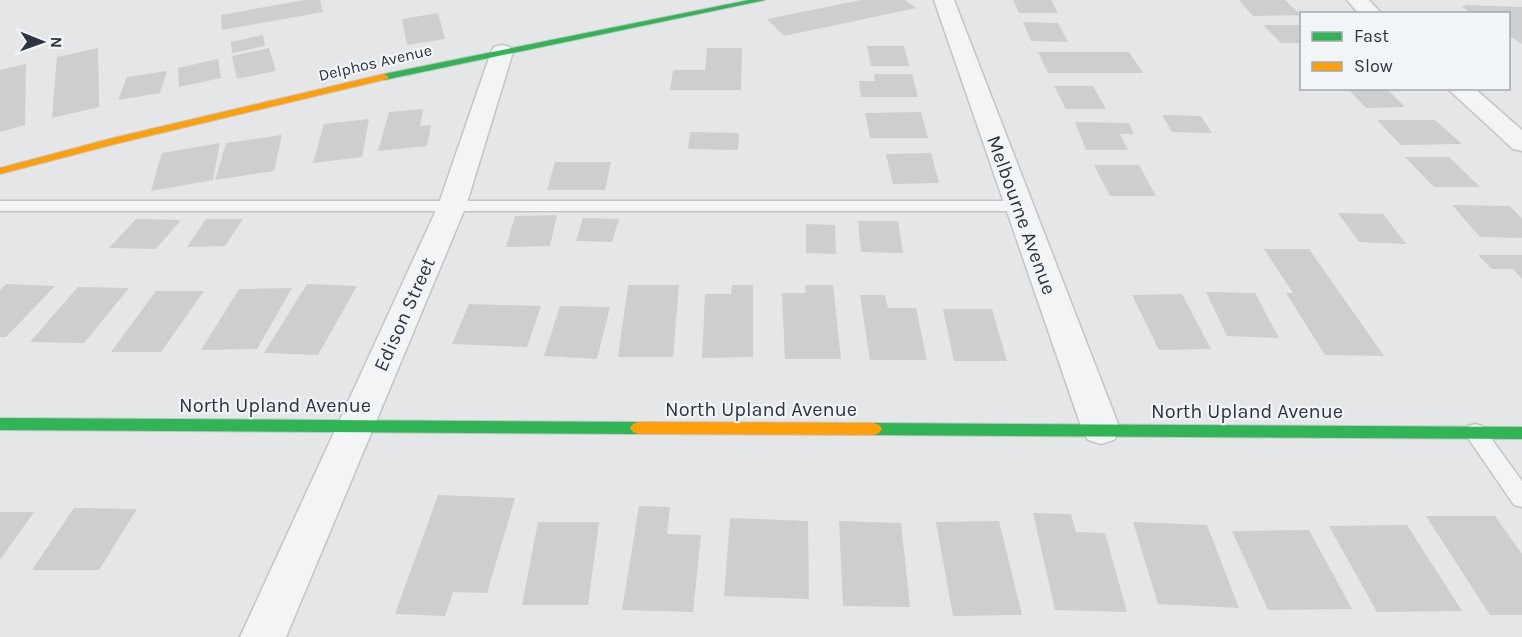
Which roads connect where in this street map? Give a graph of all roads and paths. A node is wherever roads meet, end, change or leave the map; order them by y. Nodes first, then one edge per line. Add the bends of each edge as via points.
1 (761, 0) edge
2 (944, 0) edge
3 (1357, 0) edge
4 (1370, 12) edge
5 (501, 52) junction
6 (1461, 90) edge
7 (1519, 138) edge
8 (0, 171) edge
9 (0, 206) edge
10 (452, 206) junction
11 (1019, 206) junction
12 (0, 424) edge
13 (356, 424) junction
14 (1101, 429) junction
15 (1475, 432) junction
16 (1522, 433) edge
17 (1522, 498) edge
18 (263, 637) edge

1 - 5 street, Delphos Avenue
2 - 11 street, Melbourne Avenue
3 - 4 street
5 - 8 street, Delphos Avenue via 291,98
5 - 10 street, Edison Street
6 - 7 street
9 - 10 lane
10 - 11 lane
10 - 13 street, Edison Street
11 - 14 street, Melbourne Avenue
12 - 13 street, North Upland Avenue
13 - 14 street, North Upland Avenue
13 - 18 street, Edison Street
14 - 15 street, North Upland Avenue
15 - 16 street, North Upland Avenue
15 - 17 lane

